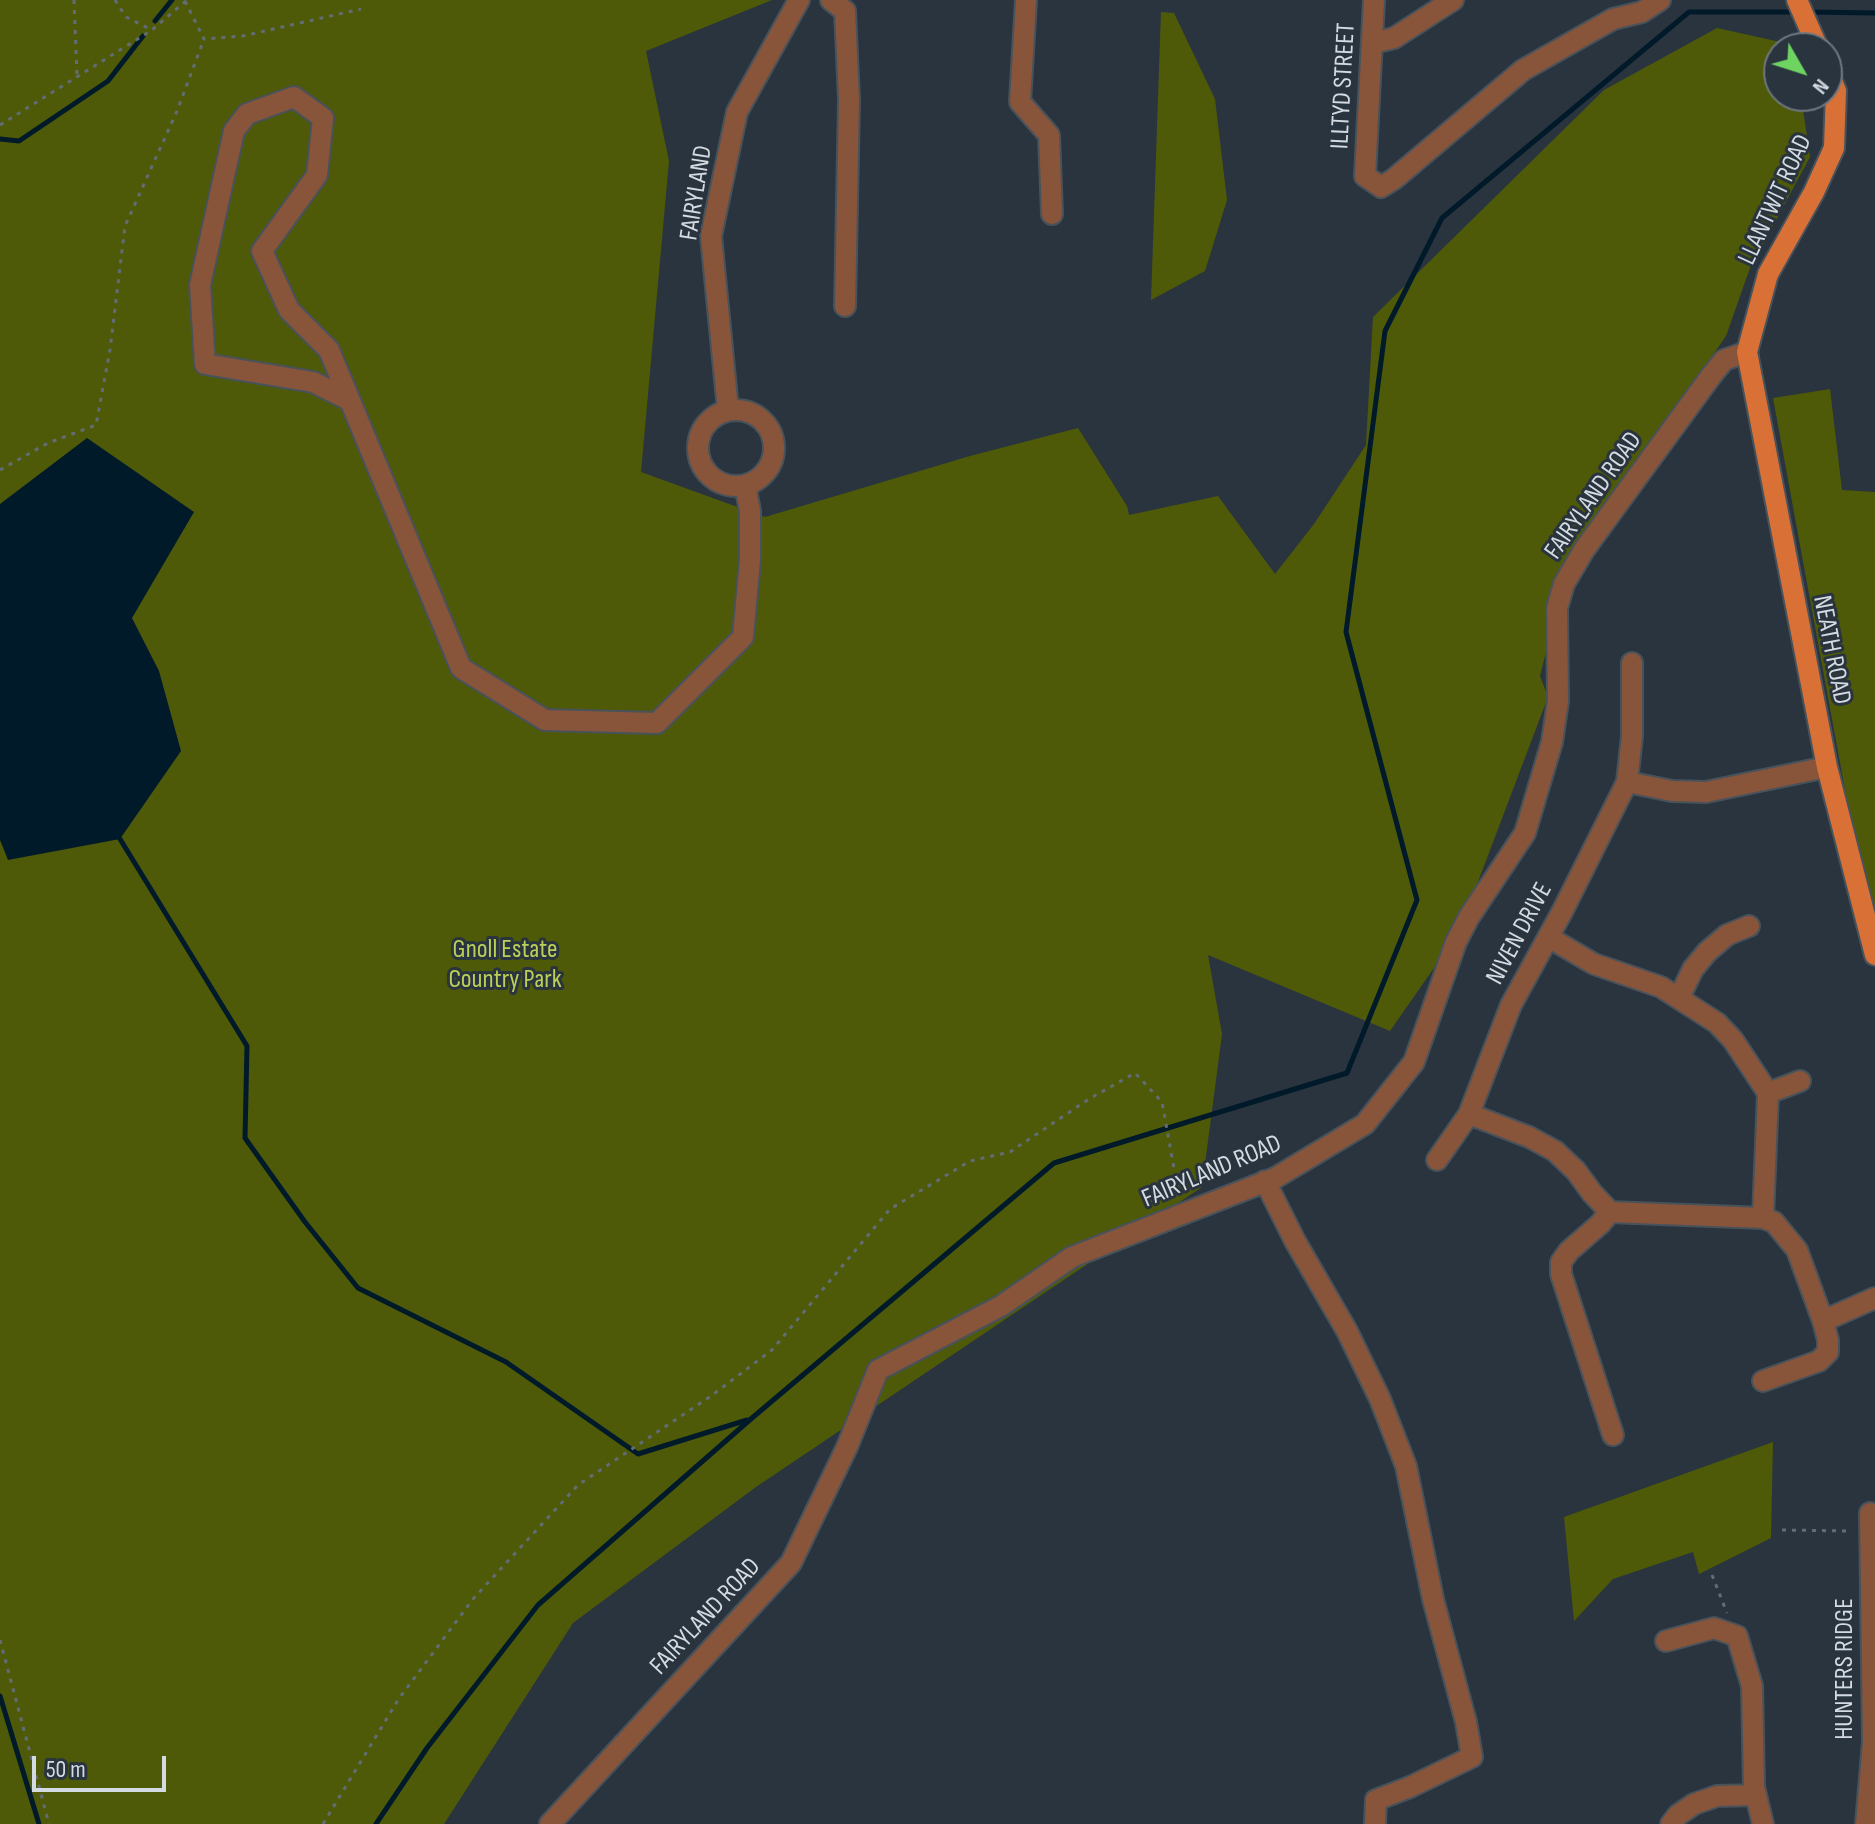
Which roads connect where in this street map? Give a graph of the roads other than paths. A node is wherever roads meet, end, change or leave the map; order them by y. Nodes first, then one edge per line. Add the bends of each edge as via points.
1 (799, 0) edge
2 (831, 0) edge
3 (1026, 0) edge
4 (1374, 0) edge
5 (1453, 0) edge
6 (1660, 0) edge
7 (1797, 0) edge
8 (1811, 32) edge
9 (1373, 43) junction
10 (1835, 112) edge
11 (1052, 214) dead end
12 (845, 306) dead end
13 (1747, 352) junction
14 (349, 400) junction
15 (728, 410) junction
16 (745, 485) junction
17 (1632, 663) dead end
18 (1827, 767) junction
19 (1627, 782) junction
20 (1749, 926) dead end
21 (1548, 937) junction
22 (1875, 955) edge
23 (1679, 998) junction
24 (1800, 1081) dead end
25 (1768, 1093) junction
26 (1469, 1114) junction
27 (1437, 1160) dead end
28 (1265, 1181) junction
29 (1610, 1212) junction
30 (1763, 1218) junction
31 (1875, 1298) edge
32 (1823, 1321) junction
33 (1763, 1381) dead end
34 (1613, 1435) dead end
35 (1870, 1522) road end
36 (1666, 1641) dead end
37 (1756, 1795) junction
38 (550, 1824) edge
39 (1375, 1824) edge
40 (1671, 1824) edge
41 (1763, 1824) edge
42 (1866, 1824) edge

1 - 15 street, FAIRYLAND via 737,112 711,236
2 - 12 street via 845,11
3 - 11 street via 1020,102 1049,135
4 - 9 street, ILLTYD STREET
5 - 9 street via 1394,38
6 - 9 street, ILLTYD STREET via 1642,12 1613,19 1523,70 1381,187 1365,176
7 - 8 main road
10 - 13 main road, LLANTWIT ROAD via 1834,148 1768,274
13 - 18 main road, NEATH ROAD
13 - 28 street, FAIRYLAND ROAD via 1724,360 1711,376 1564,584 1557,608 1558,701 1552,742 1525,833 1456,942 1414,1062 1365,1124
14 - 14 street via 313,382 205,364 200,285 234,131 247,114 294,97 323,118 317,175 262,251 289,310 329,350
14 - 16 street via 461,668 545,720 657,723 743,637 750,560
15 - 16 street via 754,413 772,432 772,461 765,473
15 - 16 street via 710,418 702,429 698,455 719,482
17 - 19 street
18 - 19 street via 1706,792
18 - 22 main road, NEATH ROAD
19 - 21 street, NIVEN DRIVE
20 - 23 street via 1707,952
21 - 23 street via 1594,964
21 - 26 street, NIVEN DRIVE via 1511,1005
23 - 25 street via 1733,1040
24 - 25 street
25 - 30 street
26 - 27 street, NIVEN DRIVE
26 - 29 street via 1555,1151
28 - 38 street, FAIRYLAND ROAD via 1072,1257 1001,1306 878,1370 791,1563
28 - 39 street via 1347,1331 1406,1466 1472,1757 1376,1800
29 - 30 street
29 - 34 street via 1569,1251 1561,1274
30 - 32 street via 1774,1222 1797,1250
31 - 32 street
32 - 33 street via 1828,1352 1819,1361
35 - 42 street, HUNTERS RIDGE via 1873,1742
36 - 37 street via 1714,1628 1737,1636 1752,1686
37 - 40 street via 1717,1796 1694,1804
37 - 41 street

